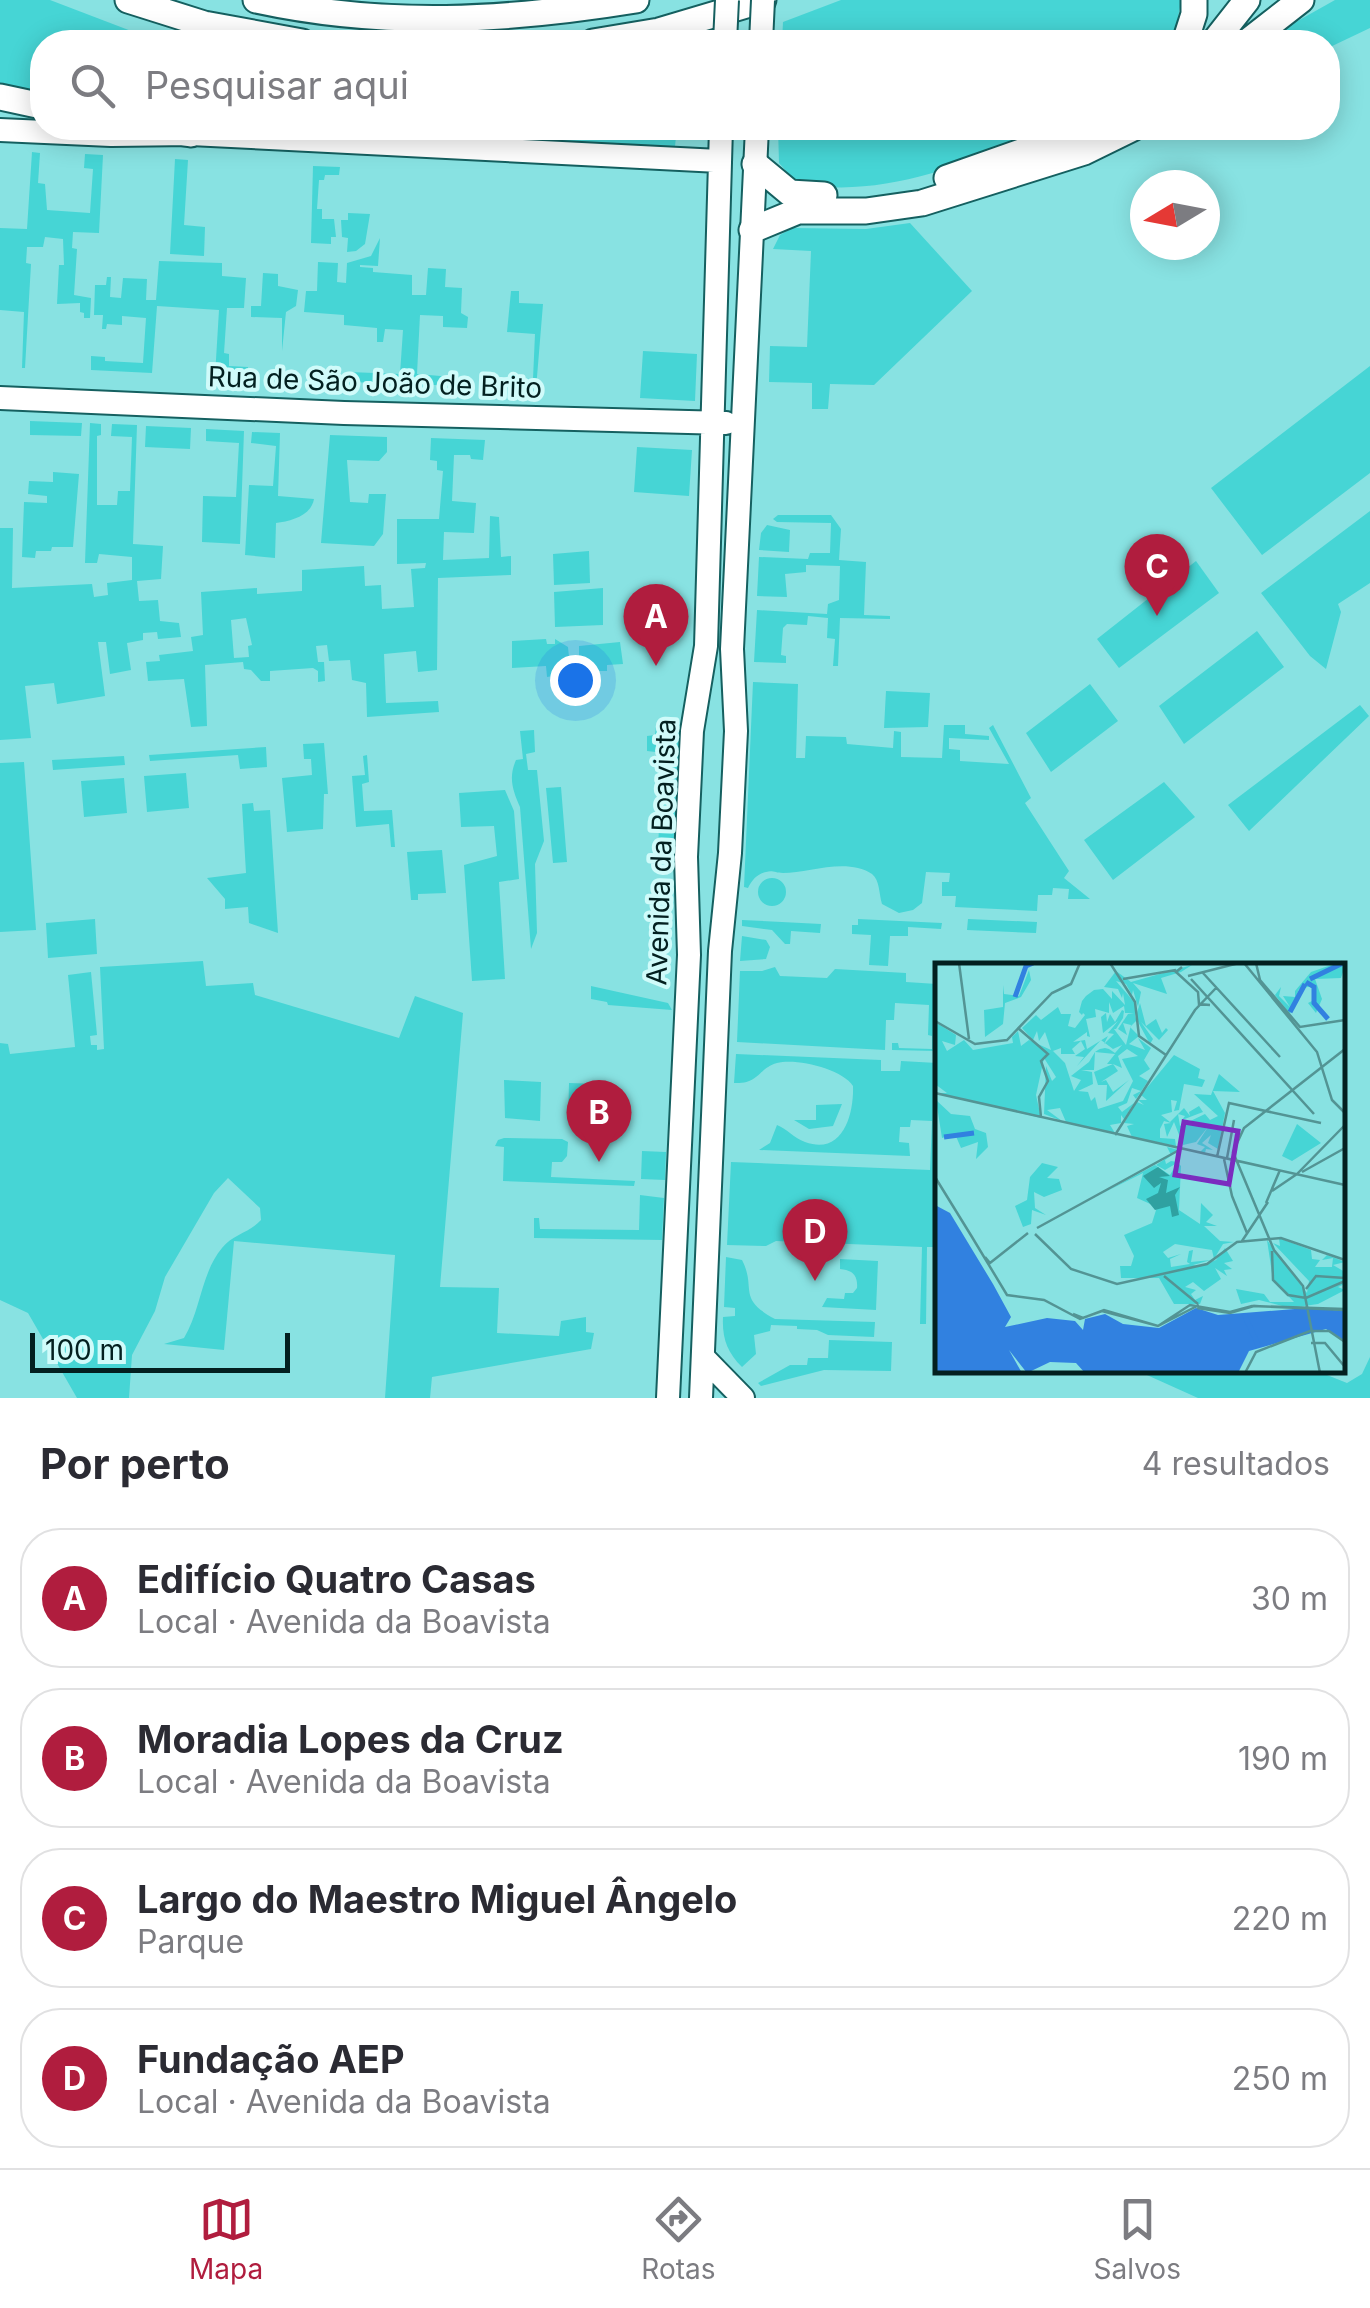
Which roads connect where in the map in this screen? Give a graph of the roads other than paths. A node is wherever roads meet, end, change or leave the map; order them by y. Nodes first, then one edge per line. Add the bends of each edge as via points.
1 (128, 0) edge
2 (256, 0) edge
3 (636, 0) edge
4 (727, 0) edge
5 (763, 0) edge
6 (1194, 0) edge
7 (1246, 0) edge
8 (1266, 0) edge
9 (1301, 0) edge
10 (237, 30) edge
11 (663, 30) edge
12 (726, 30) edge
13 (762, 30) edge
14 (1189, 30) edge
15 (1223, 30) edge
16 (1243, 30) edge
17 (1262, 30) edge
18 (0, 98) edge
19 (30, 104) edge
20 (0, 130) edge
21 (30, 131) edge
22 (309, 140) edge
23 (721, 140) edge
24 (756, 140) edge
25 (1054, 140) edge
26 (1108, 140) edge
27 (720, 161) junction
28 (755, 164) junction
29 (752, 230) junction
30 (0, 398) edge
31 (742, 410) junction
32 (711, 425) junction
33 (670, 1354) junction
34 (703, 1357) junction
35 (671, 1395) edge
36 (701, 1398) edge
37 (742, 1398) edge

1 - 10 highway
2 - 3 highway via 354,15 501,18
4 - 12 main road, bridge
5 - 11 highway
5 - 13 main road, bridge
6 - 14 highway
7 - 15 highway
8 - 16 highway
9 - 17 highway
18 - 19 highway
20 - 21 main road
22 - 27 main road
23 - 27 main road, Avenida da Boavista
24 - 28 main road
25 - 28 highway via 888,193 796,195
26 - 29 highway via 922,203 798,211
27 - 32 main road, Avenida da Boavista
28 - 29 main road
29 - 31 main road
30 - 32 main road, Rua de São João de Brito
31 - 32 main road, Rua de São João de Brito via 737,419
31 - 34 main road via 732,649 736,731
32 - 33 main road, Avenida da Boavista via 706,646 692,731 686,839 690,955
33 - 34 main road
33 - 35 main road, Avenida da Boavista
34 - 36 main road
34 - 37 main road

